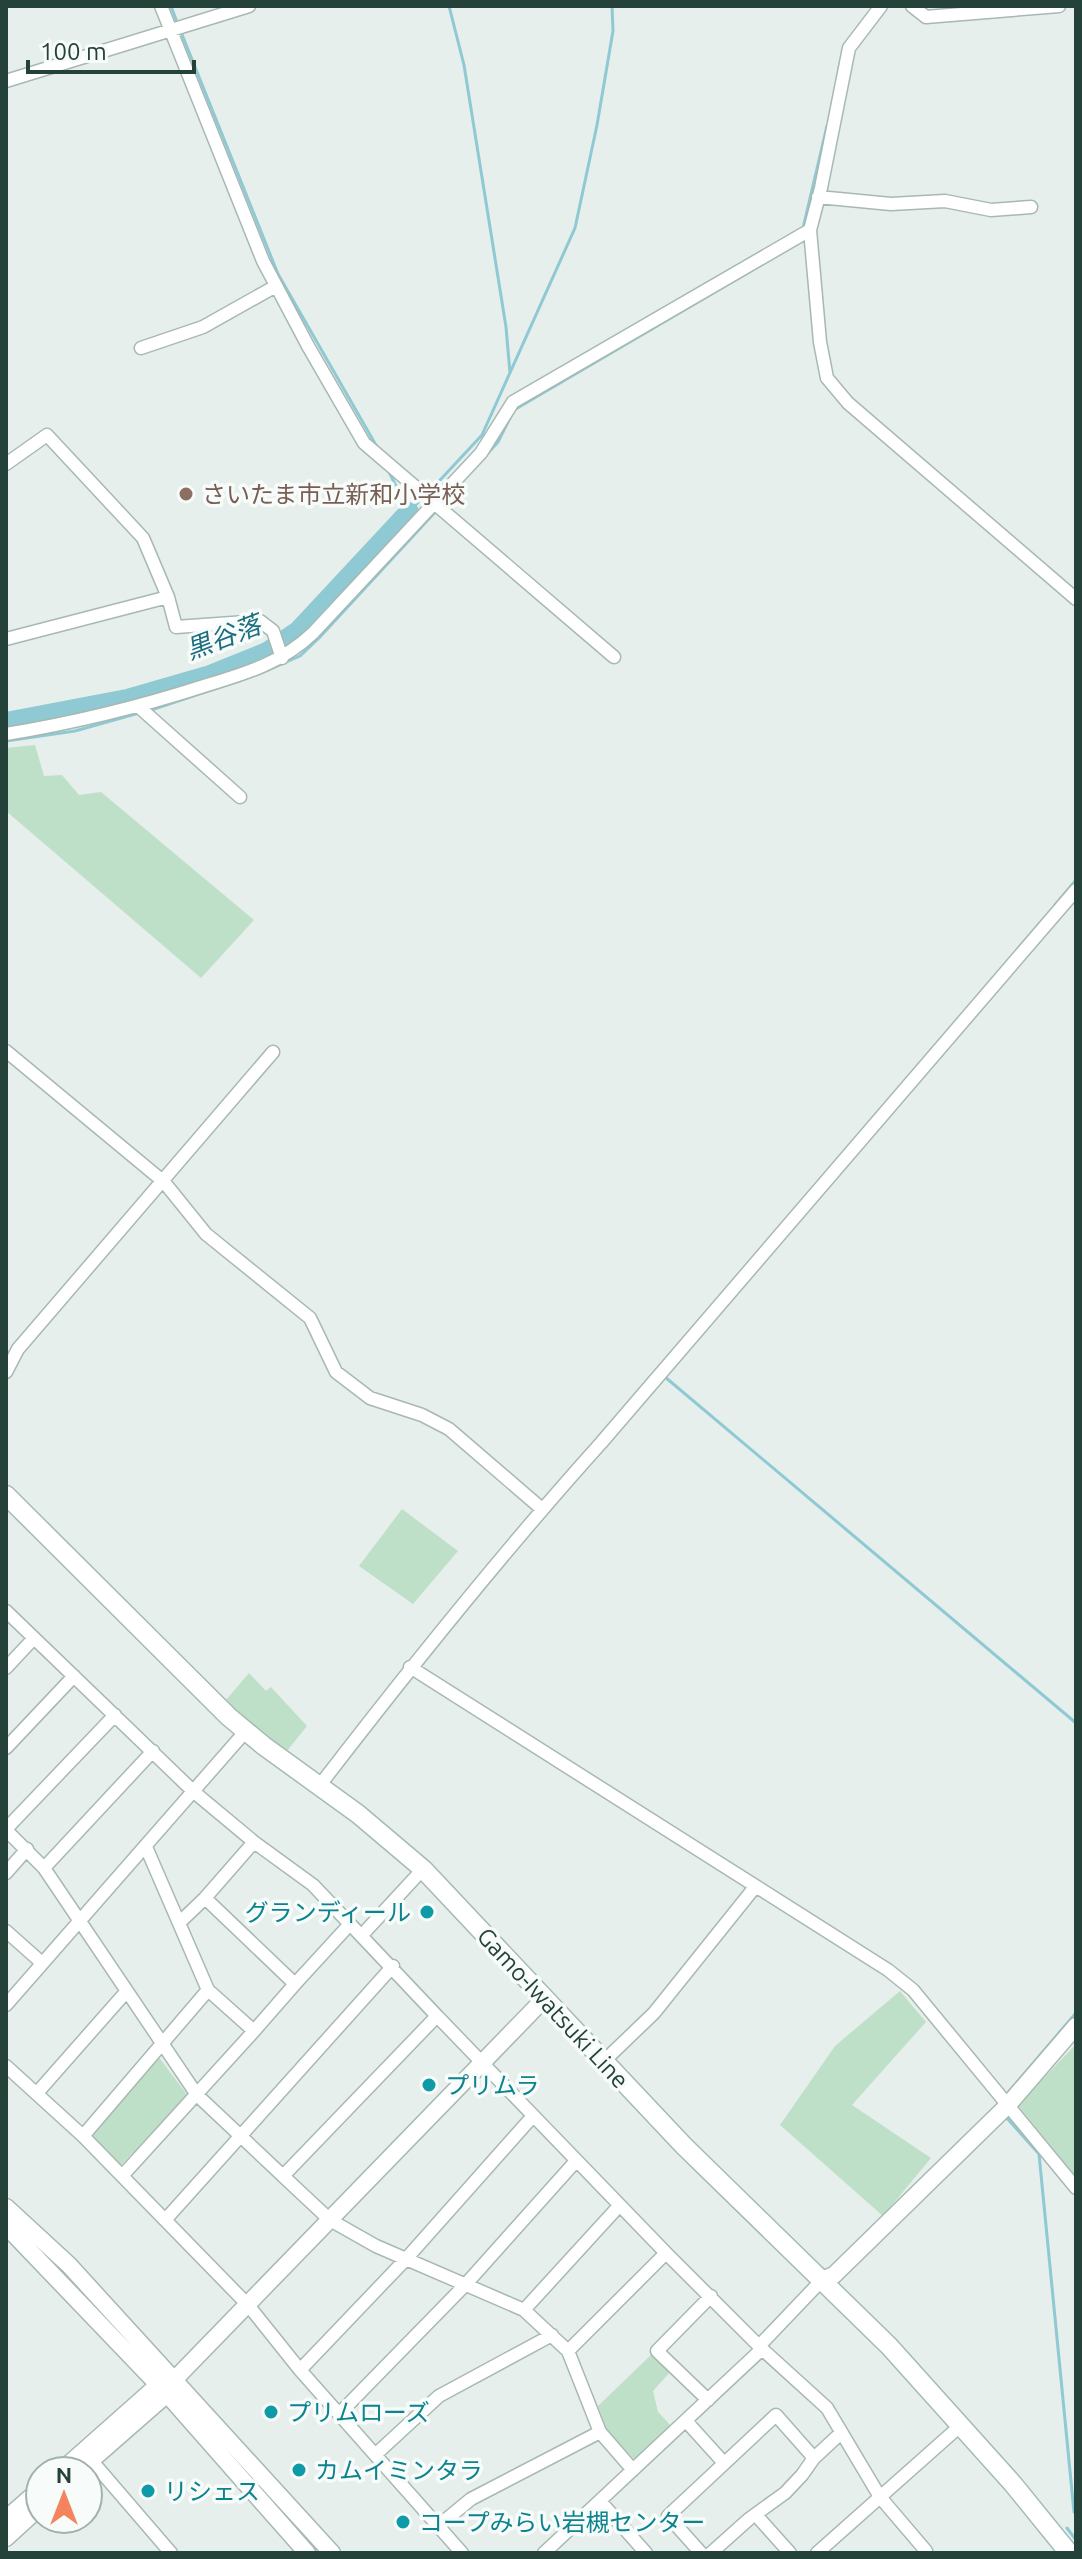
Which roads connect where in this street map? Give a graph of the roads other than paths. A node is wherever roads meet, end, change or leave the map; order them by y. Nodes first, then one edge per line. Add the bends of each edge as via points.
1 (161, 6) edge
2 (249, 6) edge
3 (881, 6) edge
4 (912, 6) edge
5 (1059, 6) edge
6 (171, 31) junction
7 (6, 81) edge
8 (818, 197) junction
9 (1031, 207) dead end
10 (810, 230) junction
11 (276, 286) junction
12 (141, 348) dead end
13 (6, 464) edge
14 (432, 503) junction
15 (168, 597) junction
16 (1076, 599) edge
17 (6, 639) edge
18 (614, 657) dead end
19 (282, 658) junction
20 (139, 707) junction
21 (6, 734) edge
22 (240, 797) dead end
23 (1076, 890) edge
24 (6, 1051) edge
25 (273, 1052) dead end
26 (164, 1182) junction
27 (6, 1372) edge
28 (6, 1495) edge
29 (542, 1509) junction
30 (6, 1611) edge
31 (34, 1638) junction
32 (410, 1667) junction
33 (6, 1668) edge
34 (74, 1676) junction
35 (115, 1715) junction
36 (245, 1732) junction
37 (6, 1748) edge
38 (153, 1751) junction
39 (320, 1785) junction
40 (194, 1792) junction
41 (6, 1829) edge
42 (254, 1842) junction
43 (146, 1847) junction
44 (27, 1849) junction
45 (44, 1868) junction
46 (423, 1869) junction
47 (6, 1873) edge
48 (755, 1887) junction
49 (205, 1898) junction
50 (80, 1922) junction
51 (179, 1923) junction
52 (350, 1924) junction
53 (6, 1931) edge
54 (362, 1935) junction
55 (42, 1963) junction
56 (393, 1966) junction
57 (295, 1984) junction
58 (208, 1990) junction
59 (126, 1992) junction
60 (544, 1999) junction
61 (6, 2005) edge
62 (437, 2016) junction
63 (1076, 2026) edge
64 (254, 2031) junction
65 (160, 2044) junction
66 (603, 2062) junction
67 (483, 2064) junction
68 (6, 2066) edge
69 (37, 2093) junction
70 (197, 2095) junction
71 (1008, 2105) junction
72 (533, 2116) junction
73 (83, 2136) junction
74 (241, 2136) junction
75 (576, 2161) junction
76 (122, 2176) junction
77 (283, 2176) junction
78 (1076, 2188) edge
79 (619, 2206) junction
80 (6, 2207) edge
81 (166, 2219) junction
82 (330, 2220) junction
83 (6, 2226) edge
84 (666, 2253) junction
85 (406, 2259) junction
86 (822, 2280) junction
87 (466, 2284) junction
88 (711, 2296) junction
89 (248, 2305) junction
90 (524, 2310) junction
91 (552, 2335) junction
92 (760, 2348) junction
93 (568, 2351) junction
94 (300, 2370) junction
95 (167, 2386) junction
96 (708, 2400) junction
97 (339, 2414) junction
98 (686, 2421) junction
99 (960, 2426) junction
100 (600, 2432) junction
101 (841, 2433) junction
102 (81, 2455) edge
103 (96, 2455) edge
104 (375, 2455) junction
105 (814, 2458) junction
106 (724, 2463) junction
107 (633, 2470) junction
108 (104, 2485) edge
109 (880, 2497) junction
110 (600, 2501) junction
111 (24, 2503) edge
112 (756, 2515) junction
113 (6, 2519) edge
114 (24, 2522) edge
115 (437, 2527) junction
116 (6, 2538) edge
117 (171, 2553) edge
118 (307, 2553) edge
119 (332, 2553) edge
120 (462, 2553) edge
121 (544, 2553) edge
122 (646, 2553) edge
123 (701, 2553) edge
124 (711, 2553) edge
125 (790, 2553) edge
126 (817, 2553) edge
127 (924, 2553) edge
128 (1069, 2553) edge

1 - 6 street
2 - 6 street
3 - 8 street via 849,48
4 - 5 street via 926,17
6 - 7 street
6 - 11 street
8 - 9 street via 891,204 945,201 991,210
8 - 10 street
10 - 14 street via 513,402 481,453
10 - 16 street via 820,342 827,378 838,394
11 - 12 street via 203,327
11 - 14 street via 364,443
13 - 15 street via 47,435 143,538
14 - 18 street
14 - 19 street via 313,633
15 - 17 street
15 - 19 street via 176,627 260,621 273,631
19 - 20 street
20 - 21 street
20 - 22 street
23 - 29 street
24 - 26 street
25 - 26 street
26 - 27 street via 18,1349
26 - 29 street via 206,1234 310,1318 336,1372 370,1398 449,1429
28 - 36 main road, Gamo-Iwatsuki Line
29 - 32 street
30 - 31 street
31 - 33 street
31 - 34 street
32 - 39 street
32 - 48 street
34 - 35 street
34 - 37 street
35 - 38 street
35 - 41 street
36 - 39 main road, Gamo-Iwatsuki Line
36 - 40 street
38 - 40 street
38 - 45 street
39 - 46 main road, Gamo-Iwatsuki Line
40 - 42 street
40 - 43 street
41 - 44 street
42 - 49 street
42 - 52 street via 313,1885
43 - 50 street
43 - 51 street
44 - 45 street
44 - 47 street
45 - 50 street
46 - 54 street
46 - 60 main road, Gamo-Iwatsuki Line
48 - 66 street via 654,2013
48 - 71 street via 913,1990
49 - 51 street
49 - 57 street
50 - 55 street
50 - 59 street
51 - 58 street
52 - 54 street
52 - 57 street
53 - 55 street
54 - 56 street
55 - 61 street
56 - 62 street
56 - 74 street
57 - 64 street
58 - 64 street
58 - 65 street
59 - 65 street
59 - 69 street
60 - 66 main road, Gamo-Iwatsuki Line
60 - 67 street
62 - 67 street
62 - 77 street
63 - 71 street
64 - 70 street
65 - 70 street
65 - 73 street
66 - 86 main road, Gamo-Iwatsuki Line
67 - 72 street
67 - 82 street
68 - 69 street
69 - 73 street
70 - 74 street
70 - 76 street
71 - 78 street
71 - 86 street via 834,2275
72 - 75 street
72 - 85 street
73 - 76 street
74 - 77 street
74 - 81 street
75 - 79 street
75 - 87 street
76 - 81 street
77 - 82 street
79 - 84 street
79 - 90 street
80 - 95 street via 69,2265
81 - 89 street
82 - 85 street
82 - 89 street
83 - 95 street
84 - 88 street
84 - 93 street
85 - 87 street
85 - 94 street
86 - 92 street
86 - 99 main road, Gamo-Iwatsuki Line
87 - 90 street
87 - 97 street
88 - 92 street
88 - 96 street via 657,2351
89 - 94 street
89 - 95 street
90 - 91 street
91 - 93 street
91 - 104 street via 439,2396
92 - 96 street
92 - 101 street via 827,2408
93 - 100 street
94 - 97 street
95 - 102 street
95 - 103 street
95 - 118 street
95 - 119 street
96 - 98 street
97 - 104 street
98 - 106 street
98 - 107 street
99 - 109 street
99 - 128 main road, Gamo-Iwatsuki Line
100 - 107 street
100 - 115 street via 471,2499
101 - 105 street
101 - 109 street
104 - 115 street
105 - 106 street via 776,2415
105 - 112 street via 785,2493
106 - 123 street via 668,2516
107 - 110 street
108 - 117 street
109 - 126 street
109 - 127 street
110 - 121 street
110 - 122 street
111 - 113 street
112 - 124 street
112 - 125 street
114 - 116 street
115 - 120 street

